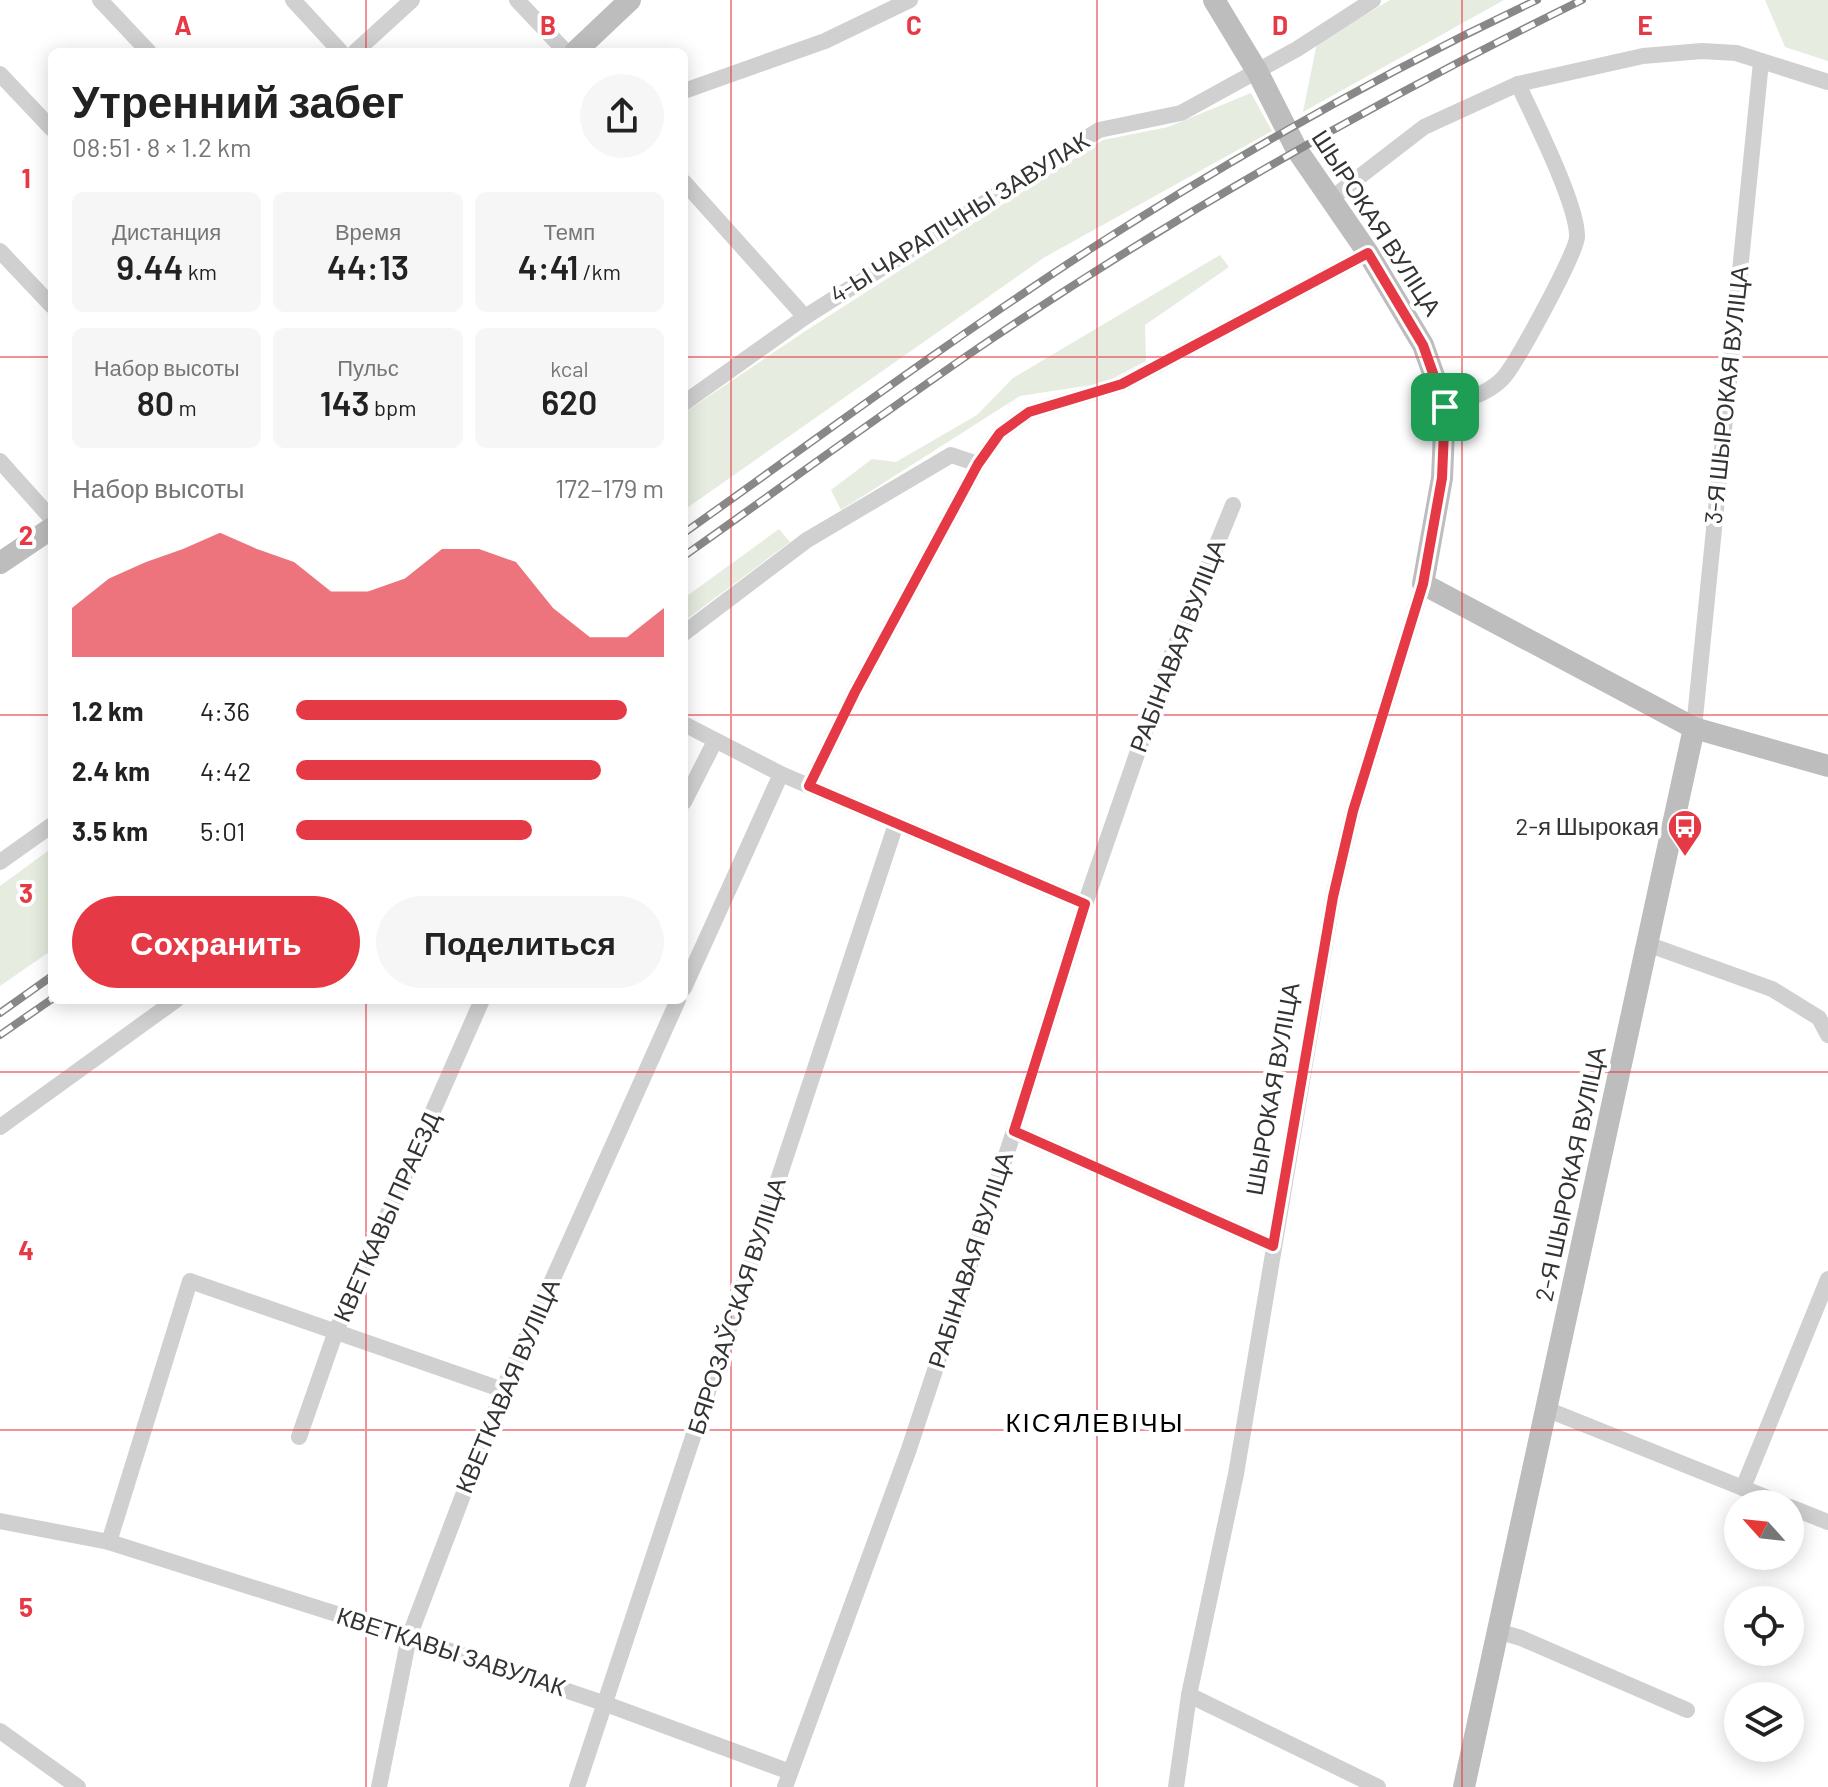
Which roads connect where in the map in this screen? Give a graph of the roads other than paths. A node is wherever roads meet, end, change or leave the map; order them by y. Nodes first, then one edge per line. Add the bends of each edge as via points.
1 (100, 0) edge
2 (293, 0) edge
3 (412, 0) edge
4 (517, 0) edge
5 (630, 0) edge
6 (910, 0) edge
7 (1214, 0) edge
8 (1373, 0) edge
9 (145, 48) edge
10 (337, 48) edge
11 (359, 48) edge
12 (562, 48) edge
13 (579, 48) edge
14 (1761, 62) junction
15 (1257, 71) junction
16 (0, 74) edge
17 (1828, 82) edge
18 (1518, 84) junction
19 (688, 90) edge
20 (48, 125) edge
21 (688, 186) edge
22 (1332, 198) junction
23 (0, 251) edge
24 (1368, 253) junction
25 (48, 302) edge
26 (805, 317) junction
27 (688, 400) edge
28 (1445, 407) junction
29 (0, 461) edge
30 (978, 464) junction
31 (1233, 505) dead end
32 (48, 515) edge
33 (48, 531) edge
34 (0, 563) edge
35 (1423, 584) junction
36 (688, 630) edge
37 (688, 726) edge
38 (1694, 728) junction
39 (715, 741) junction
40 (1828, 766) edge
41 (781, 774) junction
42 (809, 786) junction
43 (688, 794) edge
44 (896, 824) junction
45 (48, 828) edge
46 (0, 862) edge
47 (1085, 904) junction
48 (1647, 944) junction
49 (688, 979) edge
50 (170, 1004) edge
51 (480, 1004) edge
52 (676, 1004) edge
53 (1828, 1035) edge
54 (0, 1127) edge
55 (1014, 1131) junction
56 (1273, 1246) junction
57 (1828, 1279) edge
58 (336, 1331) junction
59 (503, 1390) junction
60 (1546, 1409) junction
61 (299, 1437) dead end
62 (1743, 1488) junction
63 (1748, 1490) edge
64 (1804, 1513) edge
65 (0, 1521) edge
66 (1828, 1522) edge
67 (109, 1542) junction
68 (1497, 1631) junction
69 (409, 1637) junction
70 (1189, 1695) junction
71 (606, 1704) junction
72 (1687, 1710) dead end
73 (0, 1731) edge
74 (787, 1780) edge
75 (78, 1787) edge
76 (381, 1787) edge
77 (577, 1787) edge
78 (1176, 1787) edge
79 (1378, 1787) edge
80 (1464, 1787) edge

1 - 9 street
2 - 10 street
3 - 11 street
4 - 12 street
5 - 13 street
6 - 19 street via 825,41
7 - 15 street, ШЫРОКАЯ ВУЛІЦА
8 - 15 street, 4-Ы ЧАРАПІЧНЫ ЗАВУЛАК
14 - 17 street
14 - 18 street via 1736,53 1702,51 1643,56
14 - 38 street, 3-Я ШЫРОКАЯ ВУЛІЦА
15 - 22 street, ШЫРОКАЯ ВУЛІЦА via 1292,142
15 - 26 street, 4-Ы ЧАРАПІЧНЫ ЗАВУЛАК via 1181,113 1099,130
16 - 20 street
18 - 22 street via 1424,127
18 - 28 street via 1560,179 1578,239 1504,377 1482,394
21 - 26 street, 4-Ы ЧАРАПІЧНЫ ЗАВУЛАК
22 - 24 street, ШЫРОКАЯ ВУЛІЦА
23 - 25 street
24 - 28 street, ШЫРОКАЯ ВУЛІЦА via 1423,345
24 - 30 street via 1122,384 1029,412 1000,433
26 - 27 street, 4-Ы ЧАРАПІЧНЫ ЗАВУЛАК
28 - 35 street, ШЫРОКАЯ ВУЛІЦА via 1442,478
29 - 32 street
30 - 36 street via 951,455 807,540
30 - 42 street
31 - 47 street, РАБІНАВАЯ ВУЛІЦА via 1171,656
33 - 34 street
35 - 38 street
35 - 56 street, ШЫРОКАЯ ВУЛІЦА via 1353,811 1333,897
37 - 39 street
38 - 40 street
38 - 48 street, 2-Я ШЫРОКАЯ ВУЛІЦА
39 - 41 street
39 - 43 street
41 - 42 street
41 - 49 street
42 - 44 street
44 - 47 street
44 - 71 street, БЯРОЗАЎСКАЯ ВУЛІЦА
45 - 46 street
47 - 55 street, РАБІНАВАЯ ВУЛІЦА
48 - 53 street via 1772,989 1819,1018
48 - 60 street, 2-Я ШЫРОКАЯ ВУЛІЦА
50 - 54 street
51 - 58 street, КВЕТКАВЫ ПРАЕЗД
52 - 59 street, КВЕТКАВАЯ ВУЛІЦА
55 - 56 street
55 - 74 street, РАБІНАВАЯ ВУЛІЦА via 909,1449
56 - 70 street, ШЫРОКАЯ ВУЛІЦА via 1236,1474
57 - 62 street
58 - 59 street
58 - 61 street, КВЕТКАВЫ ПРАЕЗД
58 - 67 street via 190,1281
59 - 69 street, КВЕТКАВАЯ ВУЛІЦА
60 - 62 street
60 - 68 street, 2-Я ШЫРОКАЯ ВУЛІЦА
62 - 63 street
64 - 66 street
65 - 67 street, КВЕТКАВЫ ЗАВУЛАК
67 - 69 street, КВЕТКАВЫ ЗАВУЛАК
68 - 72 street
68 - 80 street, 2-Я ШЫРОКАЯ ВУЛІЦА
69 - 71 street, КВЕТКАВЫ ЗАВУЛАК
69 - 76 street, КВЕТКАВАЯ ВУЛІЦА
70 - 78 street, ШЫРОКАЯ ВУЛІЦА
70 - 79 street
71 - 74 street, КВЕТКАВЫ ЗАВУЛАК
71 - 77 street, БЯРОЗАЎСКАЯ ВУЛІЦА
73 - 75 street

